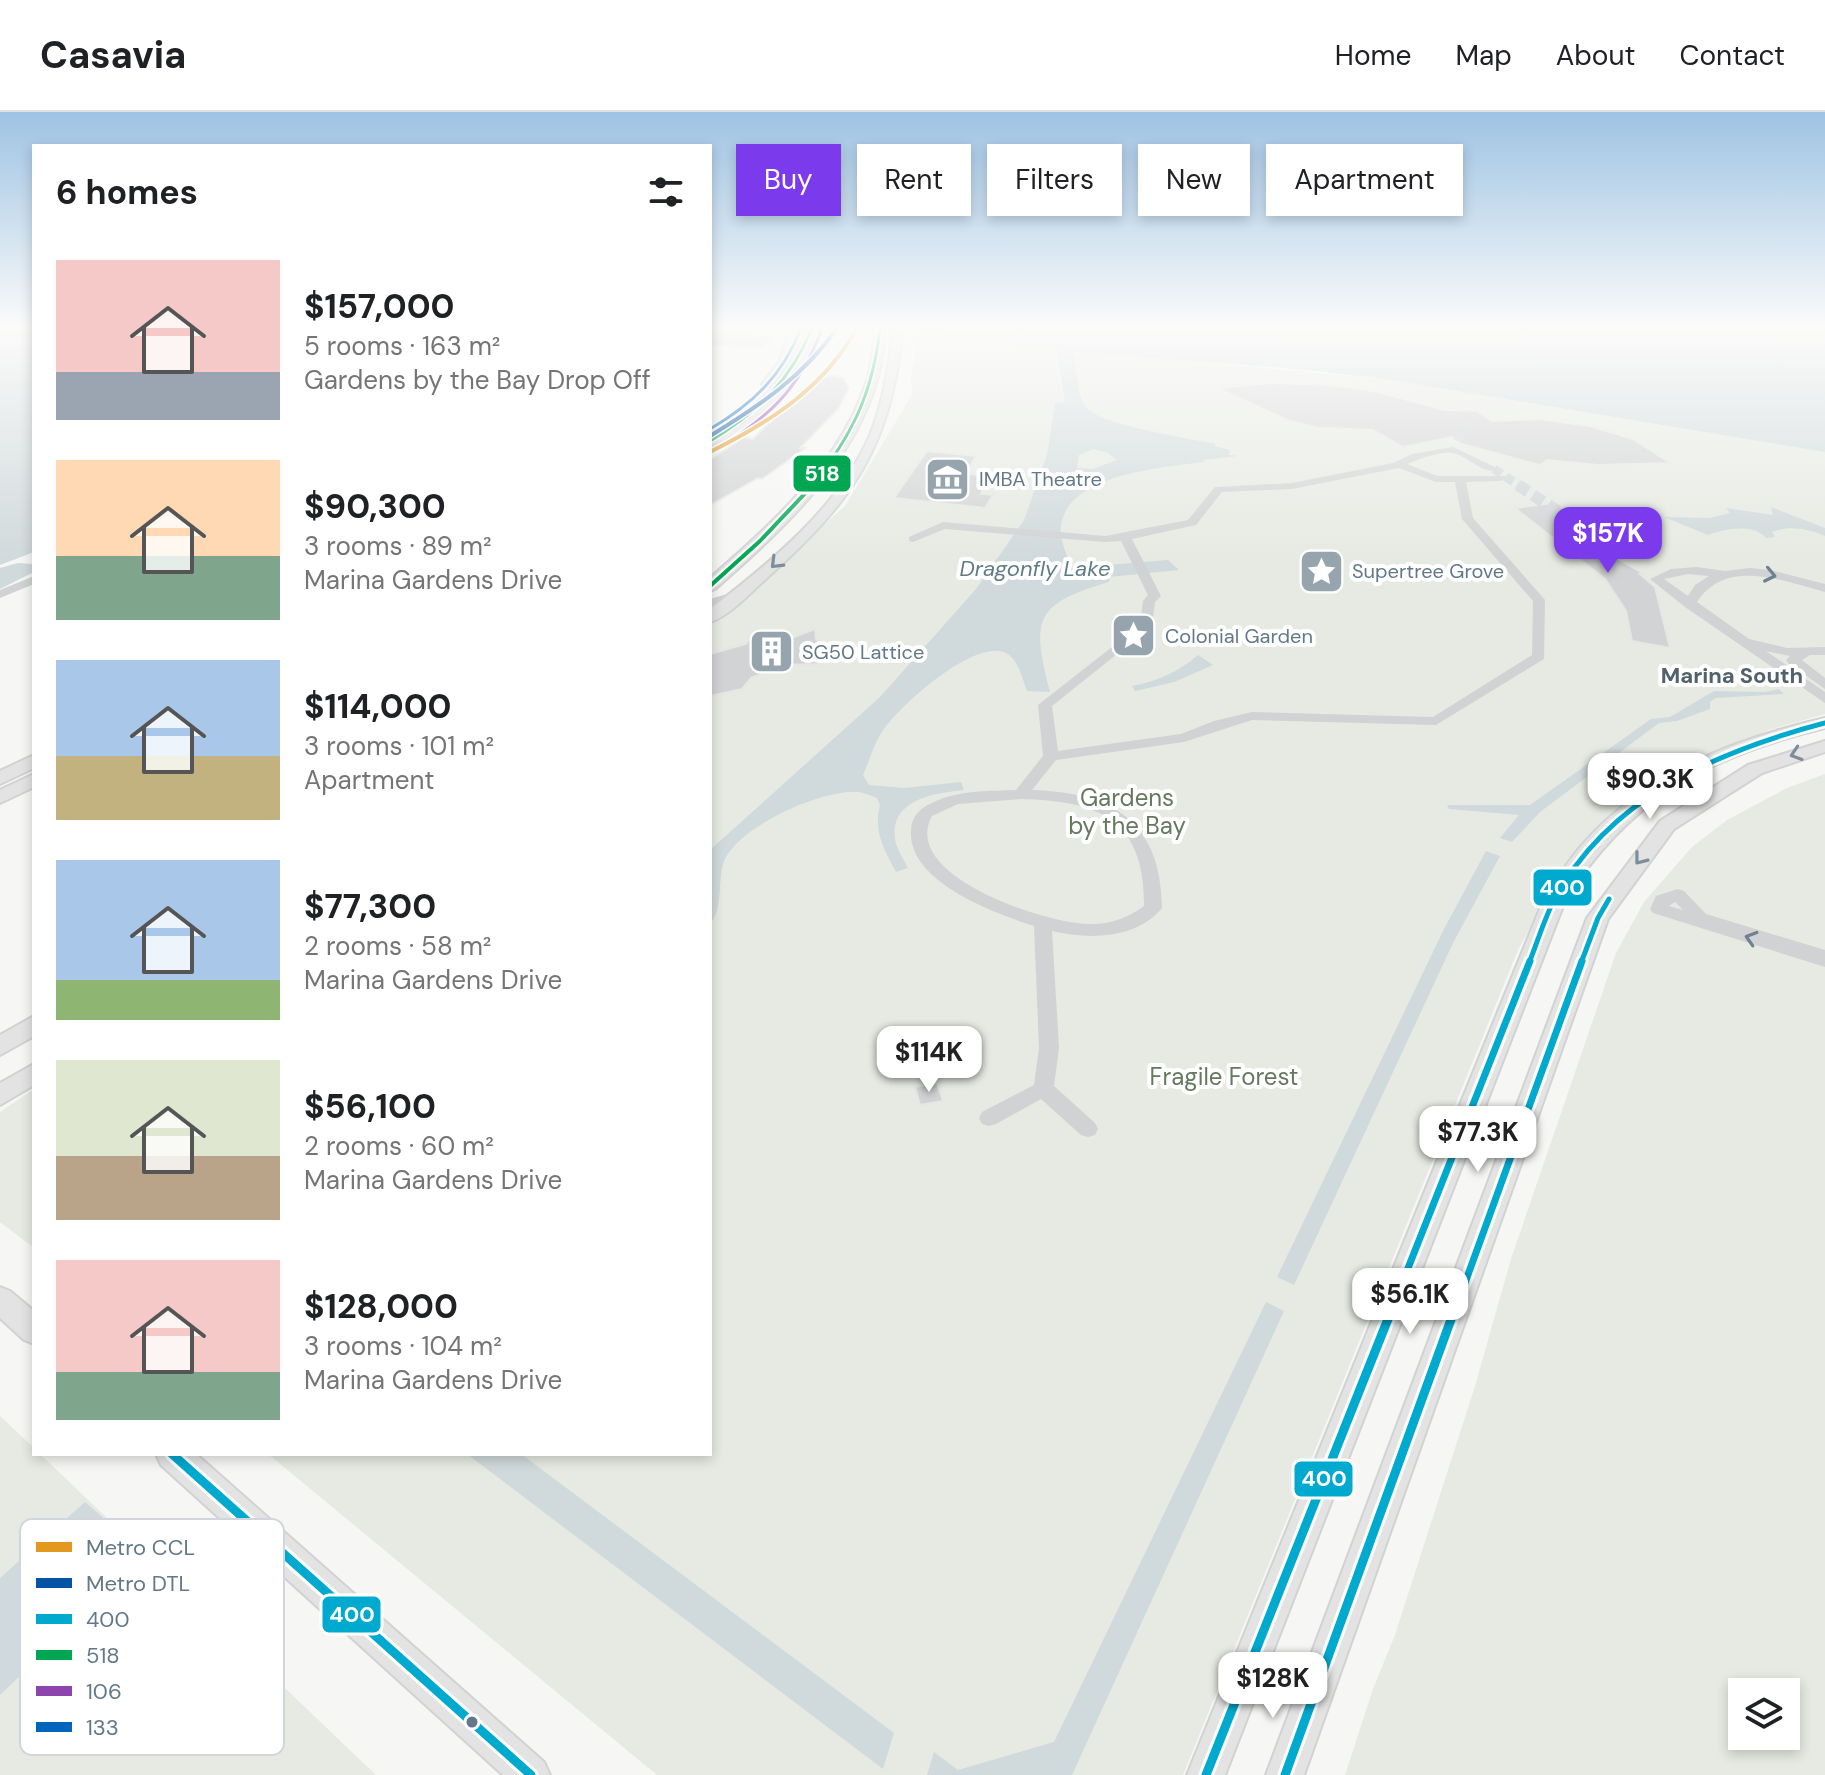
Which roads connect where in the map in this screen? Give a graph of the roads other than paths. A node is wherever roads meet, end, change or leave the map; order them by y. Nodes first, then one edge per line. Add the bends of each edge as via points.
1 (739, 406) edge
2 (763, 406) edge
3 (861, 406) edge
4 (883, 406) edge
5 (712, 426) edge
6 (712, 440) edge
7 (1455, 445) junction
8 (1400, 465) junction
9 (1436, 479) junction
10 (1460, 480) junction
11 (1125, 537) junction
12 (913, 539) dead end
13 (1722, 574) junction
14 (32, 581) edge
15 (712, 584) edge
16 (1825, 588) edge
17 (0, 594) edge
18 (741, 594) junction
19 (712, 602) edge
20 (1689, 604) junction
21 (712, 616) edge
22 (1739, 640) junction
23 (1825, 651) edge
24 (1805, 653) junction
25 (1825, 685) edge
26 (1825, 699) edge
27 (1825, 723) edge
28 (1825, 746) edge
29 (1051, 756) junction
30 (32, 762) edge
31 (0, 778) edge
32 (32, 781) edge
33 (1021, 794) junction
34 (0, 797) edge
35 (1043, 924) junction
36 (1825, 959) edge
37 (32, 1026) edge
38 (0, 1046) edge
39 (32, 1074) edge
40 (1043, 1089) junction
41 (0, 1095) edge
42 (989, 1118) dead end
43 (1088, 1129) dead end
44 (0, 1300) edge
45 (32, 1328) edge
46 (174, 1456) edge
47 (245, 1519) edge
48 (284, 1554) edge
49 (531, 1775) edge
50 (1206, 1775) edge
51 (1285, 1775) edge

1 - 5 main road
2 - 6 main road
3 - 15 main road via 830,466 754,548
4 -> 18 main road via 871,446 857,469 787,552
7 - 8 street
7 - 9 street via 1459,469
7 - 10 street via 1498,473
8 - 9 street
8 - 11 street via 1292,486 1219,489 1192,523
9 - 10 street
10 - 29 street via 1468,519 1539,600 1539,656 1528,665 1436,721 1252,716 1184,738
11 - 12 street via 937,526
11 - 29 street via 1155,596 1149,601 1146,626 1045,705
13 -> 16 street via 1759,573
13 - 20 street
13 - 20 street via 1690,572 1656,579
14 - 17 street
18 - 19 street
18 - 21 main road
20 - 22 street
22 - 24 street
22 - 26 street
23 - 24 street
24 - 25 street via 1793,658 1795,662
27 - 50 main road via 1788,730 1717,756 1642,801 1589,850 1554,901
28 -> 51 main road via 1755,769 1667,825 1598,918
29 - 33 street
30 - 31 main road
32 - 34 main road
33 - 35 street via 940,804 919,823 920,839 942,875 990,903
33 - 35 street via 1078,799 1109,810 1132,833 1151,874 1153,908 1138,923 1076,930
35 - 40 street via 1049,1048
36 -> 36 street via 1659,909 1662,900 1678,895 1700,918
37 - 38 main road
39 - 41 main road
40 - 42 street
40 - 43 street
44 - 45 main road
46 - 47 main road
48 - 49 main road

